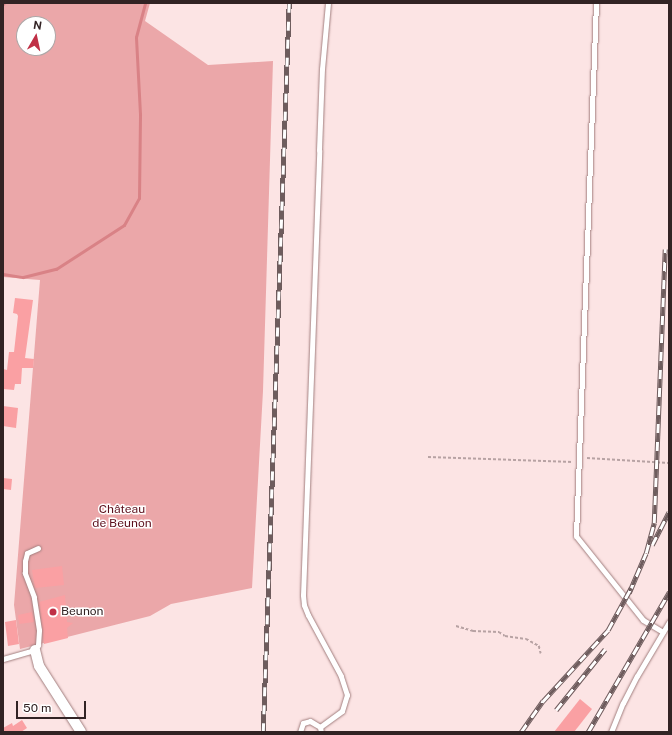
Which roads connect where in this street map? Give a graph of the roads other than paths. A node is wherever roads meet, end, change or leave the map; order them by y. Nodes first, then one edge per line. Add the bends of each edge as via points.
1 (328, 3) edge
2 (596, 3) edge
3 (38, 548) dead end
4 (669, 622) edge
5 (663, 632) junction
6 (35, 650) junction
7 (3, 659) edge
8 (320, 730) edge
9 (81, 732) edge
10 (300, 732) edge
11 (611, 732) edge

1 - 8 lane via 318,150 303,595 308,615 341,676 347,695 342,711
2 - 5 lane via 576,536 644,620
3 - 6 lane via 27,553 25,561 25,573 34,597 39,630
4 - 5 lane
5 - 11 lane via 622,703
6 - 7 lane
6 - 9 street via 39,666
8 - 10 lane via 310,721 303,722

